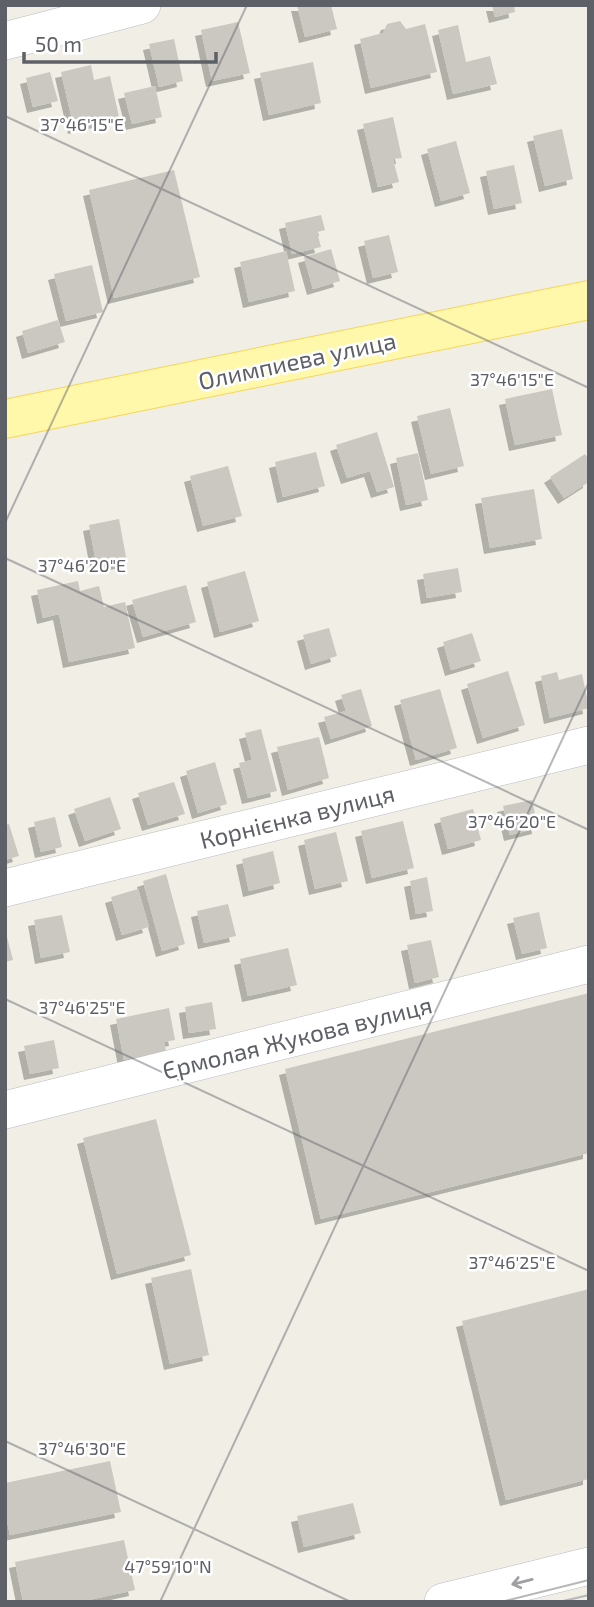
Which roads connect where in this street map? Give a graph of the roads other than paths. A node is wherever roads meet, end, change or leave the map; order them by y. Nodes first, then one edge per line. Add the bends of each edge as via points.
1 (142, 5) edge
2 (5, 41) edge
3 (589, 300) edge
4 (5, 419) edge
5 (589, 745) edge
6 (5, 888) edge
7 (589, 964) edge
8 (5, 1110) edge
9 (589, 1566) edge
10 (443, 1602) edge

1 - 2 street
3 - 4 main road, Олимпиева улица
5 - 6 street, Корнієнка вулиця
7 - 8 street, Єрмолая Жукова вулиця
9 -> 10 street

